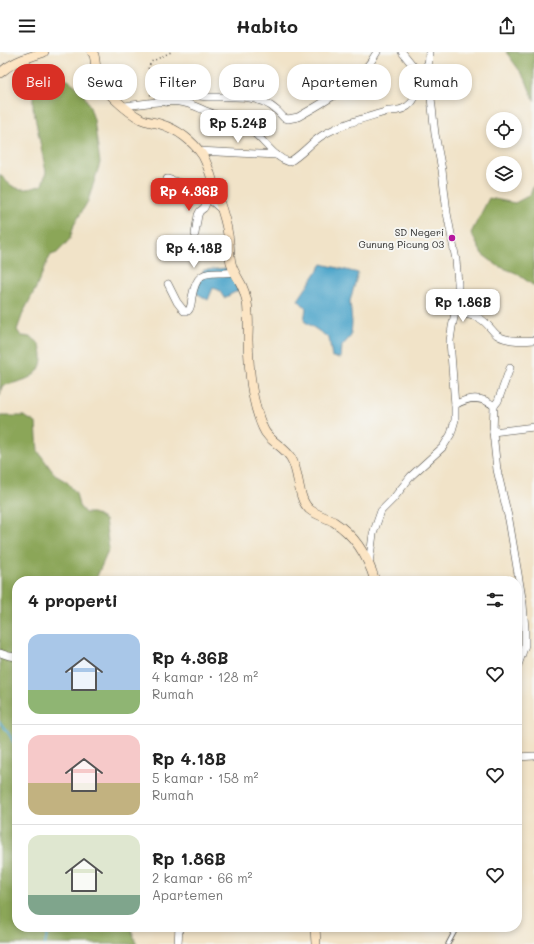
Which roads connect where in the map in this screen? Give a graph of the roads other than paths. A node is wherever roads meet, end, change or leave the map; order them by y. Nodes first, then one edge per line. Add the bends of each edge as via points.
1 (44, 52) edge
2 (92, 52) edge
3 (377, 52) edge
4 (402, 52) edge
5 (429, 52) edge
6 (428, 63) joint
7 (412, 64) edge
8 (0, 73) edge
9 (414, 100) edge
10 (166, 102) junction
11 (124, 106) junction
12 (199, 151) junction
13 (276, 155) junction
14 (167, 179) dead end
15 (208, 198) junction
16 (223, 212) junction
17 (195, 234) dead end
18 (235, 272) junction
19 (168, 284) dead end
20 (456, 310) junction
21 (534, 340) edge
22 (510, 368) dead end
23 (455, 405) junction
24 (494, 406) junction
25 (534, 427) edge
26 (494, 432) junction
27 (369, 565) junction
28 (373, 576) edge
29 (519, 576) edge
30 (522, 594) edge
31 (0, 653) edge
32 (522, 654) edge
33 (12, 656) edge
34 (534, 756) edge
35 (522, 757) edge
36 (179, 932) edge
37 (315, 932) edge
38 (454, 932) edge
39 (178, 944) edge
40 (316, 944) edge
41 (448, 944) edge

1 - 8 main road via 9,65
2 - 11 main road via 101,83
3 - 10 street via 362,72 343,90 293,119 284,118 276,108 260,100 240,96 210,97 183,94 171,97
4 - 7 street
5 - 6 street
6 - 20 street via 435,134 458,274
9 - 13 street via 403,109 388,111 334,129 322,135 289,162
10 - 11 street
10 - 13 street via 184,103 234,120 252,130
11 - 12 main road via 141,119 161,124 179,133
12 - 13 street
12 - 16 main road via 205,160
14 - 15 street via 186,185
15 - 16 street
15 - 17 street via 198,215
16 - 18 main road
18 - 19 street via 205,274 200,277 193,291 191,309 188,312 177,302
18 - 27 main road via 243,287 247,304 251,382 263,429 291,458 307,508 346,531 366,555
20 - 21 street via 479,318 503,338
20 - 23 street via 450,342
22 - 24 street
23 - 24 street via 472,398
23 - 27 street via 454,420 448,439 411,476 379,514
24 - 26 street
25 - 26 street
26 - 29 street via 496,470
27 - 28 main road
30 - 32 street via 525,629
31 - 33 street
34 - 35 street
36 - 39 street
37 - 40 main road
38 - 41 lane

